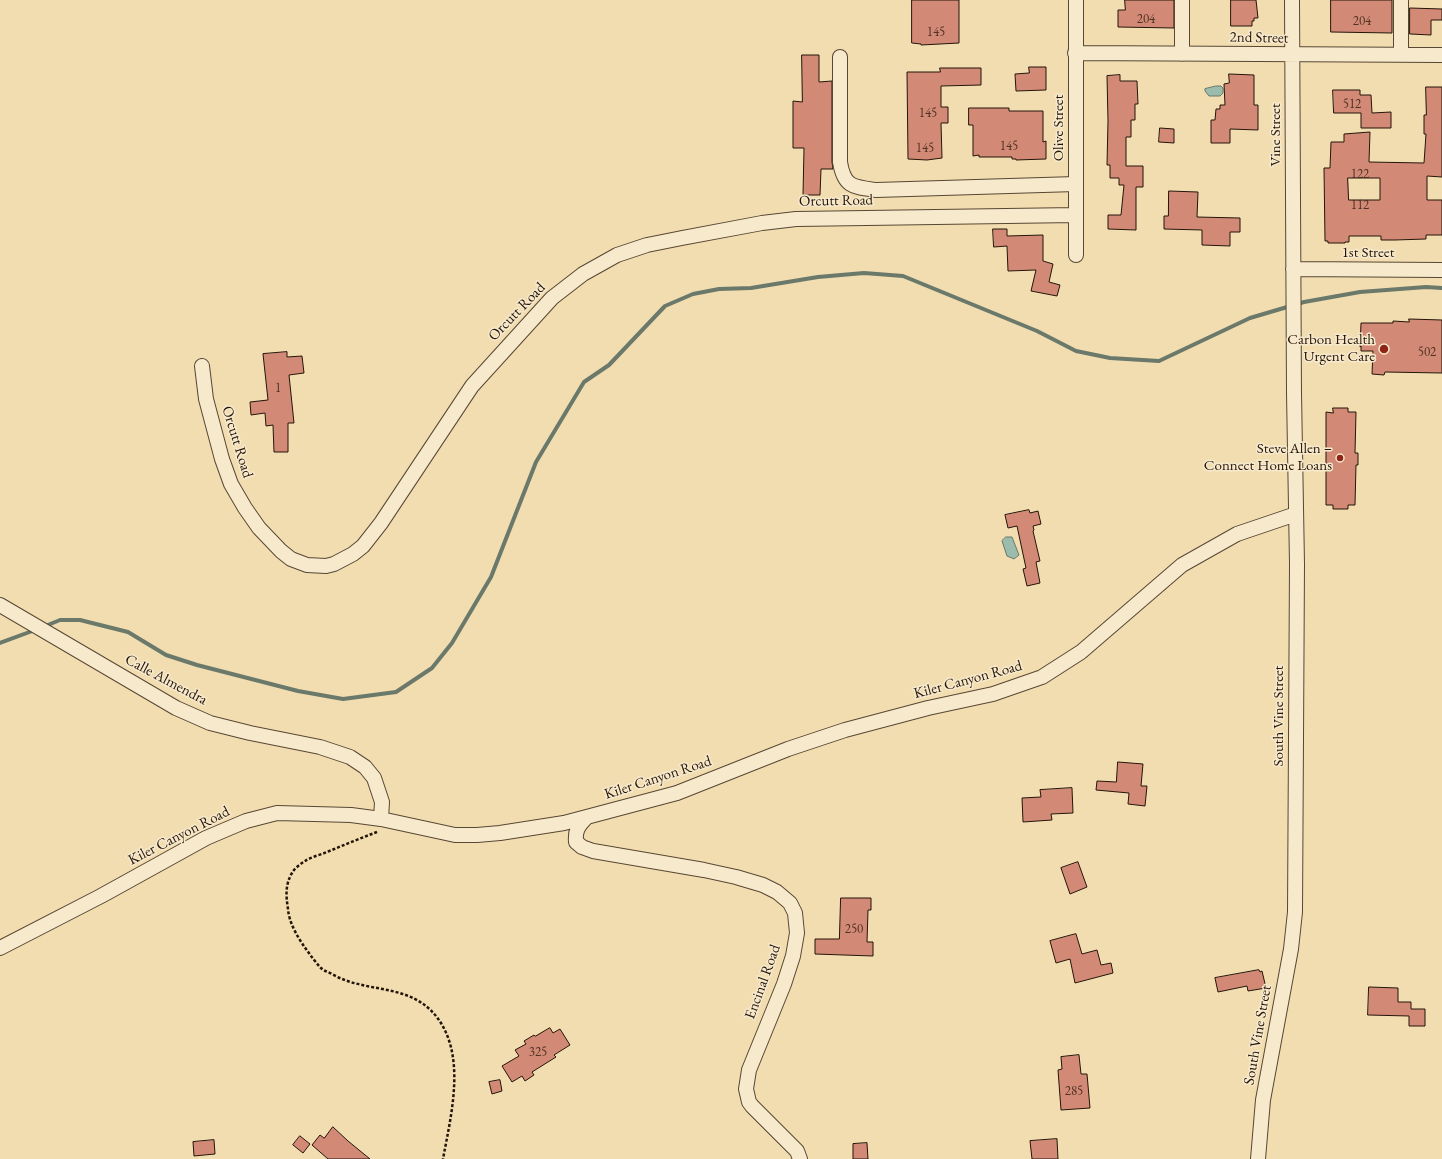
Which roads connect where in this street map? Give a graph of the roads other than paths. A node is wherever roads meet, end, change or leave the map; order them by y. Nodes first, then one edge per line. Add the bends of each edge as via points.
1 (1076, 0) edge
2 (1182, 0) edge
3 (1292, 0) edge
4 (1401, 0) edge
5 (1075, 53) junction
6 (1182, 54) junction
7 (1293, 55) junction
8 (1401, 55) junction
9 (1442, 55) edge
10 (840, 57) dead end
11 (1076, 184) junction
12 (1076, 215) junction
13 (1076, 255) dead end
14 (1294, 269) junction
15 (1442, 270) edge
16 (202, 366) dead end
17 (1296, 514) junction
18 (0, 605) edge
19 (585, 818) junction
20 (381, 819) junction
21 (0, 948) edge
22 (800, 1159) edge
23 (1258, 1159) edge

1 - 5 street, Olive Street
2 - 6 street
3 - 7 street, Vine Street
4 - 8 street
5 - 6 street, 2nd Street
5 - 11 street, Olive Street
6 - 7 street, 2nd Street
7 - 8 street, 2nd Street
7 - 14 street, Vine Street
8 - 9 street, 2nd Street
10 - 11 street via 840,162 847,182 876,190
11 - 12 street, Olive Street
12 - 13 street, Olive Street
12 - 16 street, Orcutt Road via 796,218 647,245 618,255 583,274 552,298 472,386 363,546 353,554 326,566 307,565 291,559 259,528 245,508 231,484 222,459 206,399
14 - 15 street, 1st Street
14 - 17 street, South Vine Street
17 - 19 street, Kiler Canyon Road via 1237,534 1182,565 1081,652 1042,677 993,694 845,730 677,793
17 - 23 street, South Vine Street via 1295,912 1290,955 1263,1100
18 - 20 street, Calle Almendra via 176,708 210,723 320,747 350,757 365,767 374,778 382,802
19 - 20 street, Kiler Canyon Road via 477,835 455,834
19 - 22 street, Encinal Road via 576,828 575,837 576,842 582,847 736,877 763,885 790,903 795,913 797,933 793,956 749,1070 746,1089 749,1102 797,1151
20 - 21 street, Kiler Canyon Road via 352,815 276,813 246,821 206,838

